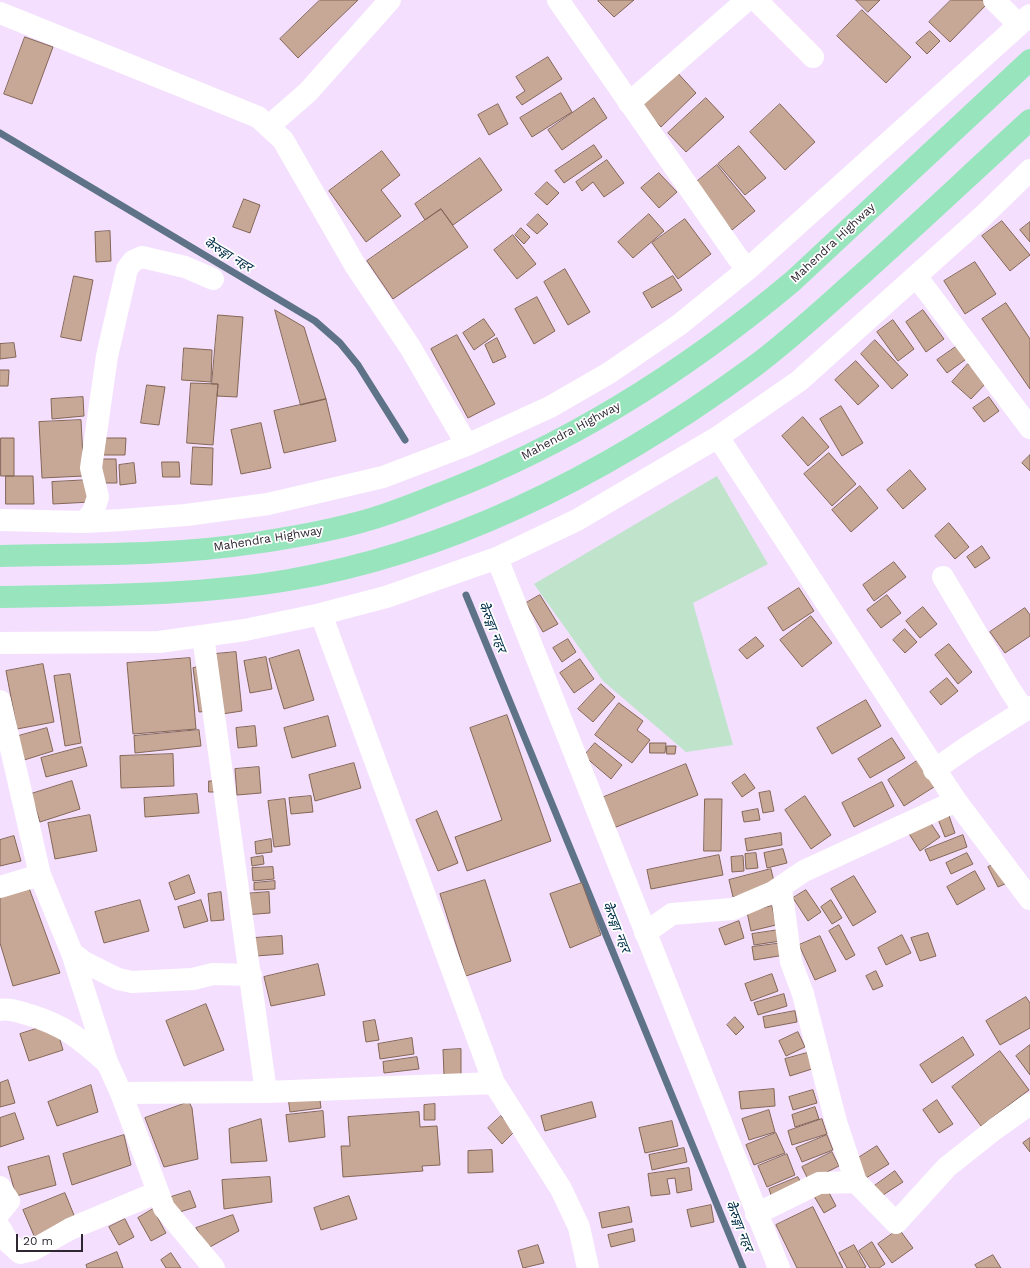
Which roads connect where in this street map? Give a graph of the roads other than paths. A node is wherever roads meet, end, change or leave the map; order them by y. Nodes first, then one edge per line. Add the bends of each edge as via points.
1 (390, 0) edge
2 (558, 0) edge
3 (747, 0) edge
4 (756, 0) edge
5 (994, 0) edge
6 (0, 13) edge
7 (1024, 20) edge
8 (812, 56) dead end
9 (1030, 60) edge
10 (629, 103) junction
11 (1030, 120) edge
12 (269, 126) junction
13 (1028, 180) edge
14 (748, 269) junction
15 (916, 276) junction
16 (213, 279) dead end
17 (1030, 428) edge
18 (718, 437) junction
19 (467, 445) junction
20 (0, 520) edge
21 (84, 522) junction
22 (0, 556) edge
23 (497, 558) junction
24 (943, 577) dead end
25 (0, 597) edge
26 (321, 614) junction
27 (203, 636) junction
28 (0, 643) edge
29 (0, 701) edge
30 (1027, 709) edge
31 (934, 770) junction
32 (956, 801) junction
33 (40, 875) junction
34 (0, 887) edge
35 (781, 887) junction
36 (1030, 899) edge
37 (645, 933) junction
38 (72, 953) junction
39 (251, 975) junction
40 (0, 1010) edge
41 (107, 1062) junction
42 (494, 1083) junction
43 (266, 1092) junction
44 (121, 1093) junction
45 (1030, 1104) edge
46 (856, 1182) junction
47 (0, 1187) edge
48 (158, 1192) junction
49 (0, 1212) edge
50 (756, 1214) junction
51 (0, 1228) edge
52 (214, 1268) edge
53 (588, 1268) edge
54 (779, 1268) edge

1 - 12 street via 308,92
2 - 10 street
3 - 10 street
4 - 8 street
5 - 7 street
6 - 12 street via 258,117
7 - 14 street
9 - 22 highway, Mahendra Highway via 793,281 754,314 655,385 552,443 467,484 358,523 254,543 148,553
10 - 14 street
11 - 25 highway via 813,318 753,367 638,444 549,494 494,520 452,537 290,580 164,593
12 - 19 street via 282,140 355,265 410,347
13 - 15 street
14 - 19 street via 678,325 609,373 550,407
15 - 17 street
15 - 18 street via 799,381
16 - 21 street via 185,267 142,257 133,261 127,269 107,356 91,468 98,497 93,512
18 - 23 street via 577,520
18 - 31 street
19 - 21 street via 383,477 268,504 186,515
20 - 21 street
23 - 26 street via 386,597
23 - 37 street
24 - 30 street via 1009,688
26 - 27 street
26 - 42 street
27 - 28 street via 159,642
27 - 39 street
29 - 33 street
30 - 31 street
31 - 32 street
32 - 35 street via 804,871
32 - 36 street
33 - 34 street
33 - 38 street
35 - 37 street via 733,909 672,914
35 - 46 street via 791,962 836,1122
37 - 50 street
38 - 39 street via 118,979 132,982 193,979 213,974
38 - 41 street
39 - 43 street
40 - 41 street via 10,1009 55,1023 81,1039
41 - 44 street
42 - 43 street
42 - 53 street via 561,1190 579,1227
43 - 44 street
44 - 48 street
45 - 46 street via 995,1128 947,1167 896,1223
46 - 50 street via 819,1182
47 - 49 street via 9,1201
48 - 51 street via 70,1229 33,1250 20,1252 8,1242
48 - 52 street via 164,1208
50 - 54 street

